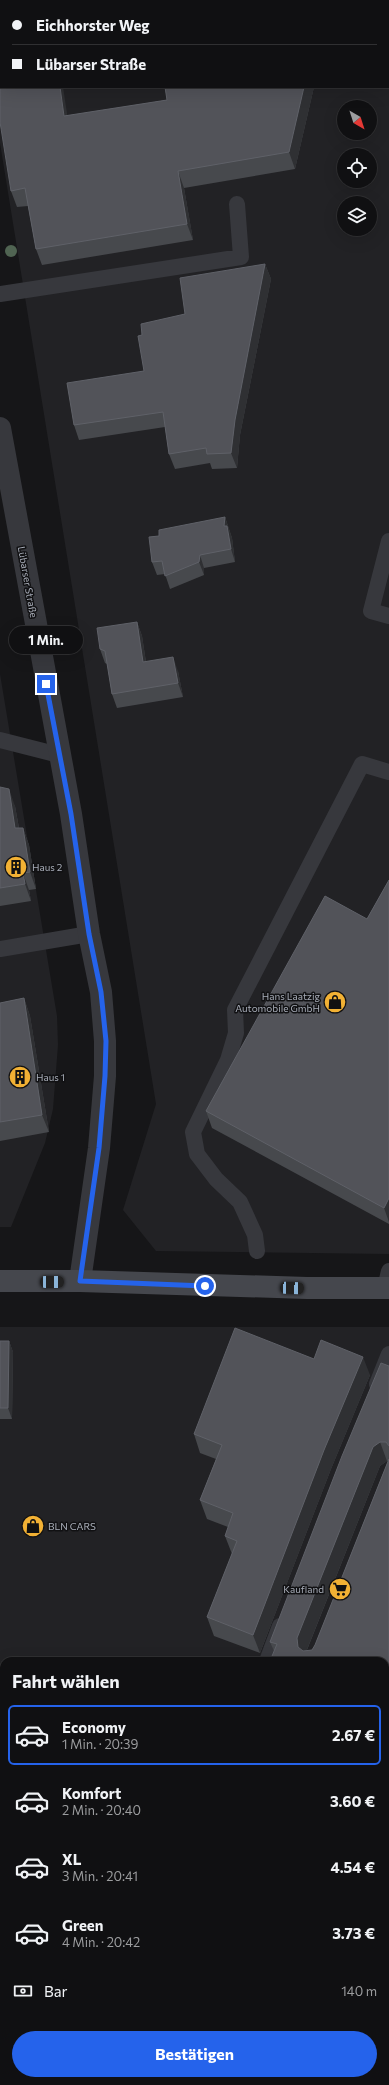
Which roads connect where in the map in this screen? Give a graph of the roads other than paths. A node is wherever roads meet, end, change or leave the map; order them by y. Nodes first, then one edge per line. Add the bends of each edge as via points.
1 (237, 204) dead end
2 (0, 294) edge
3 (0, 428) edge
4 (389, 541) edge
5 (389, 616) edge
6 (0, 740) edge
7 (59, 755) junction
8 (389, 772) edge
9 (89, 934) junction
10 (0, 949) edge
11 (257, 1252) dead end
12 (0, 1281) edge
13 (80, 1281) junction
14 (388, 1283) edge
15 (389, 1354) edge
16 (372, 1396) edge
17 (286, 1612) edge
18 (269, 1657) edge

1 - 2 lane via 241,257
3 - 7 street, Lübarser Straße
4 - 5 lane via 371,611
6 - 7 lane
7 - 9 street, Lübarser Straße via 71,814
8 - 11 lane via 362,764 235,1010 236,1032 228,1060 193,1132 197,1154 216,1179 240,1202 255,1235
9 - 10 lane
9 - 13 street, Lübarser Straße via 101,992 106,1041 99,1148
12 - 13 main road
13 - 14 main road via 307,1288
15 - 16 lane
17 - 18 lane

